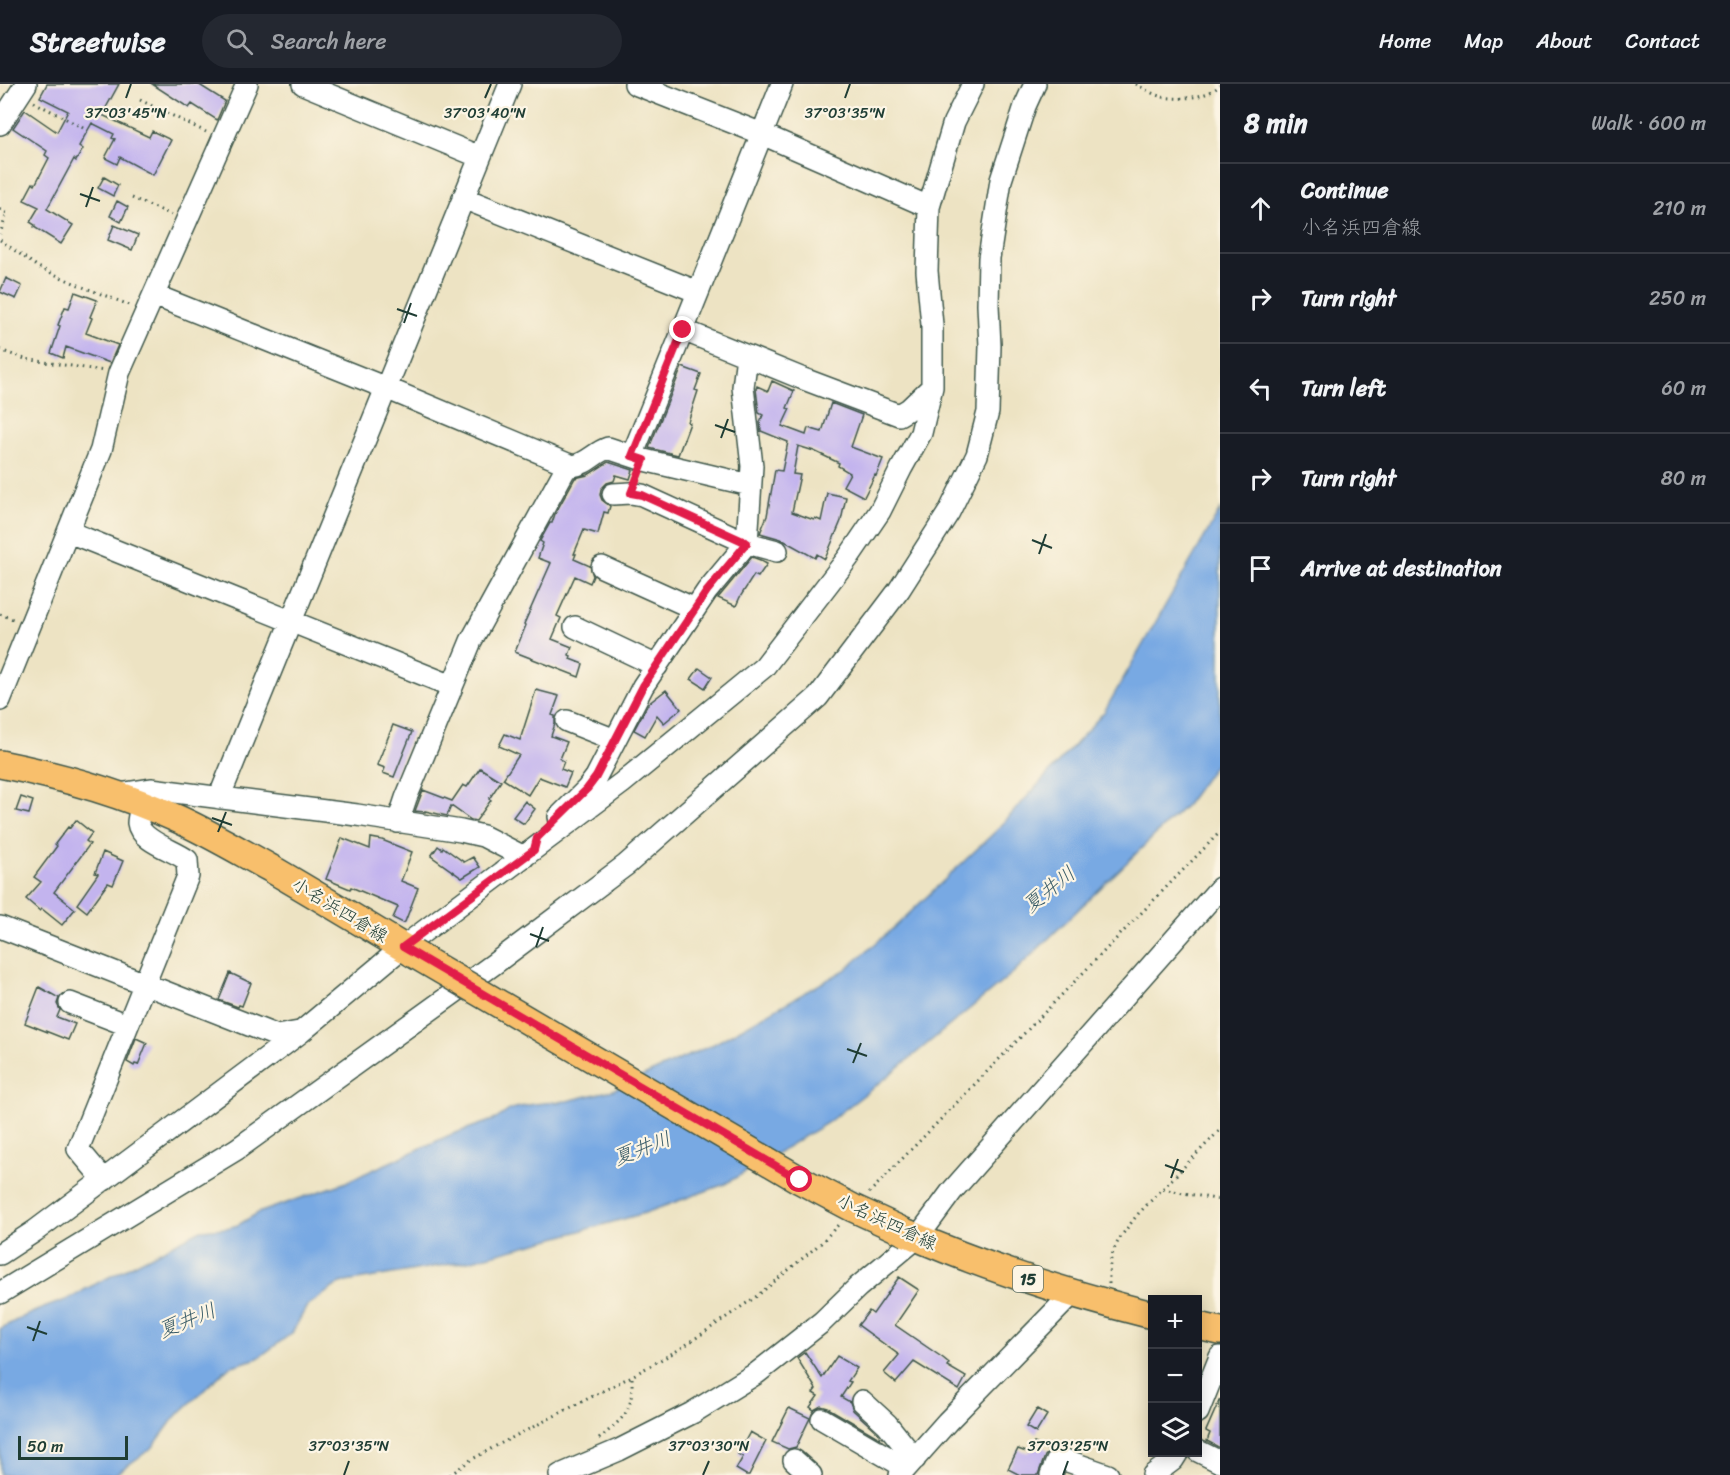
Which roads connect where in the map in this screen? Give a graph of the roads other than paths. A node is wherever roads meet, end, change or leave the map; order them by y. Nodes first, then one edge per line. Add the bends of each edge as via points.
1 (247, 84) edge
2 (303, 84) edge
3 (510, 84) edge
4 (635, 84) edge
5 (782, 84) edge
6 (973, 84) edge
7 (1035, 84) edge
8 (22, 89) edge
9 (0, 124) edge
10 (762, 134) junction
11 (480, 157) junction
12 (464, 198) junction
13 (929, 207) junction
14 (698, 292) junction
15 (150, 304) junction
16 (683, 330) junction
17 (747, 356) junction
18 (933, 387) junction
19 (386, 388) junction
20 (638, 458) junction
21 (568, 464) junction
22 (750, 485) junction
23 (69, 532) junction
24 (747, 543) junction
25 (777, 551) dead end
26 (602, 567) dead end
27 (695, 609) junction
28 (291, 622) junction
29 (575, 627) dead end
30 (657, 666) junction
31 (452, 686) junction
32 (0, 700) edge
33 (567, 721) dead end
34 (615, 740) junction
35 (0, 764) edge
36 (116, 794) junction
37 (219, 798) junction
38 (142, 804) junction
39 (398, 822) junction
40 (529, 853) junction
41 (1220, 888) edge
42 (0, 927) edge
43 (408, 951) junction
44 (144, 983) junction
45 (70, 1003) dead end
46 (127, 1025) junction
47 (301, 1032) junction
48 (104, 1180) junction
49 (913, 1235) junction
50 (0, 1254) edge
51 (0, 1293) edge
52 (1072, 1294) junction
53 (1148, 1314) edge
54 (1202, 1327) edge
55 (1220, 1330) edge
56 (1220, 1357) edge
57 (862, 1401) dead end
58 (1201, 1403) edge
59 (822, 1419) dead end
60 (1202, 1453) edge
61 (1175, 1457) edge
62 (794, 1460) dead end
63 (1220, 1462) edge
64 (907, 1467) edge
65 (560, 1475) edge
66 (811, 1475) edge
67 (1051, 1475) edge
68 (1108, 1475) edge
69 (1153, 1475) edge

1 - 15 street
2 - 11 street
3 - 11 street
4 - 10 street
5 - 10 street
6 - 13 street via 954,123
7 - 51 street via 1001,180 990,258 988,412 977,455 949,512 899,590 818,697 626,865 494,964 237,1149
8 - 9 street
10 - 13 street
10 - 14 street
11 - 12 street
12 - 14 street
12 - 19 street
13 - 18 street via 927,271
14 - 16 street
15 - 19 street
15 - 23 street via 119,373 101,450
16 - 17 street
16 - 20 street
17 - 18 street via 899,415
17 - 22 street via 743,387 752,466
18 - 40 street via 921,433 880,511 764,667
19 - 21 street
19 - 28 street
20 - 21 street via 608,448 580,465
20 - 22 street
20 - 24 street via 622,494 642,495
21 - 31 street via 471,641
22 - 24 street
23 - 28 street
23 - 32 street
24 - 25 street
24 - 27 street
26 - 27 street
27 - 30 street
28 - 31 street
28 - 37 street
29 - 30 street
30 - 34 street
31 - 39 street
33 - 34 street
34 - 40 street via 587,789 537,838
35 - 36 main road, 小名浜四倉線 / 15
36 - 37 street via 151,789
36 - 38 main road, 小名浜四倉線 / 15
37 - 39 street
38 - 43 main road, 小名浜四倉線 / 15 via 207,833
38 - 44 street via 138,823 143,833 187,860 188,876
39 - 40 street via 483,836
40 - 43 street
41 - 49 street
42 - 44 street
43 - 47 street
43 - 49 main road, 小名浜四倉線 / 15, bridge via 800,1180
44 - 46 street
44 - 47 street via 277,1036
45 - 46 street
46 - 48 street via 78,1149
47 - 48 street
48 - 50 street
49 - 52 main road, 小名浜四倉線 / 15
49 - 65 street via 822,1322 757,1373 692,1413
52 - 53 main road, 小名浜四倉線 / 15
52 - 64 street
54 - 55 main road
56 - 58 street
57 - 64 street via 886,1424
59 - 64 street
60 - 63 street
61 - 69 street
62 - 66 street
67 - 68 street via 1057,1461 1062,1460

